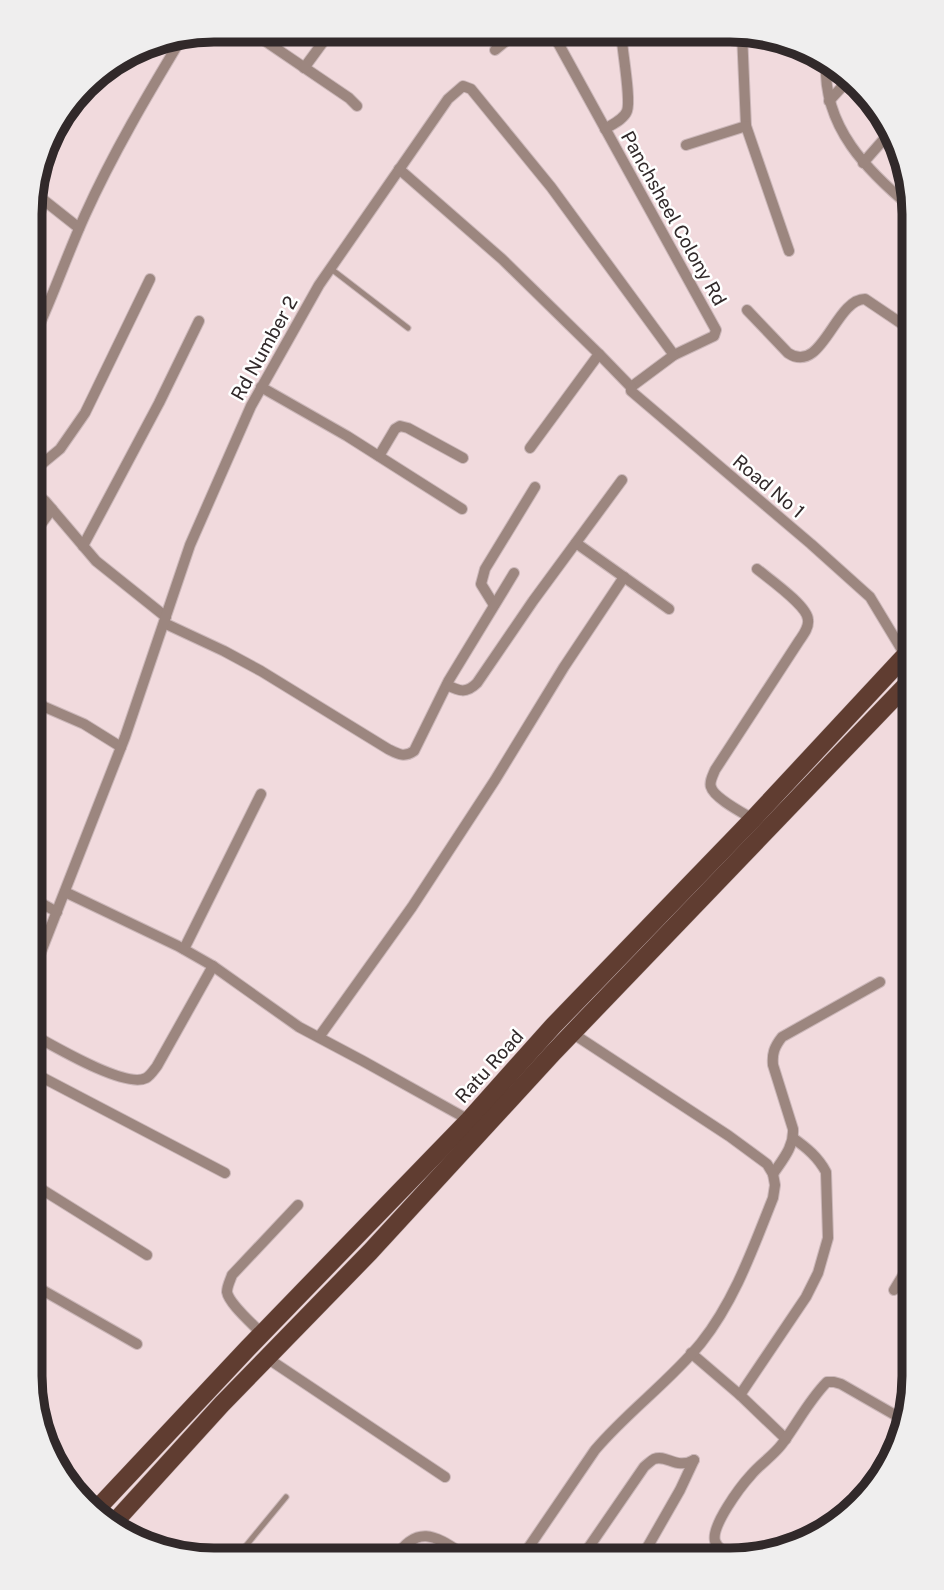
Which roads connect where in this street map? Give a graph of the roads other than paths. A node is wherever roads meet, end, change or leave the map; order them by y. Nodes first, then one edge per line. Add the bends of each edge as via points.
1 (266, 42) edge
2 (323, 42) edge
3 (505, 42) edge
4 (558, 42) edge
5 (622, 42) edge
6 (742, 43) edge
7 (177, 46) edge
8 (495, 50) dead end
9 (304, 68) junction
10 (827, 72) edge
11 (844, 85) edge
12 (829, 101) junction
13 (357, 106) dead end
14 (747, 126) junction
15 (606, 129) junction
16 (884, 139) edge
17 (686, 145) dead end
18 (863, 163) junction
19 (399, 169) junction
20 (901, 198) edge
21 (43, 199) edge
22 (79, 228) junction
23 (789, 251) dead end
24 (330, 268) junction
25 (150, 279) dead end
26 (747, 310) dead end
27 (42, 317) edge
28 (199, 321) dead end
29 (902, 323) edge
30 (408, 328) dead end
31 (599, 354) junction
32 (674, 355) junction
33 (261, 387) junction
34 (631, 387) junction
35 (530, 448) dead end
36 (379, 456) junction
37 (463, 458) dead end
38 (42, 464) edge
39 (622, 480) dead end
40 (535, 487) dead end
41 (42, 498) edge
42 (52, 509) junction
43 (462, 509) dead end
44 (42, 523) edge
45 (576, 543) junction
46 (83, 546) junction
47 (757, 569) dead end
48 (514, 573) dead end
49 (624, 577) junction
50 (494, 605) junction
51 (669, 609) dead end
52 (165, 620) junction
53 (902, 642) edge
54 (902, 664) edge
55 (447, 685) junction
56 (902, 689) edge
57 (42, 706) edge
58 (121, 747) junction
59 (261, 794) dead end
60 (753, 819) junction
61 (65, 892) junction
62 (42, 904) edge
63 (57, 912) junction
64 (184, 949) junction
65 (42, 950) edge
66 (213, 966) junction
67 (880, 982) dead end
68 (572, 1033) junction
69 (319, 1037) junction
70 (42, 1039) edge
71 (42, 1077) edge
72 (470, 1120) junction
73 (793, 1138) junction
74 (225, 1173) dead end
75 (774, 1174) junction
76 (42, 1189) edge
77 (298, 1205) dead end
78 (147, 1255) dead end
79 (902, 1277) edge
80 (42, 1290) edge
81 (894, 1290) dead end
82 (262, 1334) junction
83 (137, 1344) dead end
84 (691, 1353) junction
85 (267, 1358) junction
86 (740, 1395) junction
87 (897, 1416) edge
88 (786, 1439) junction
89 (445, 1477) dead end
90 (286, 1497) dead end
91 (101, 1505) edge
92 (118, 1518) edge
93 (243, 1548) edge
94 (401, 1548) edge
95 (453, 1548) edge
96 (528, 1548) edge
97 (588, 1548) edge
98 (647, 1548) edge
99 (719, 1548) edge

1 - 9 street
2 - 9 street
3 - 8 street
4 - 15 street, Panchsheel Colony Rd
5 - 15 street via 627,111
6 - 14 street
7 - 22 street via 104,174
9 - 13 street
10 - 12 street
11 - 12 street
12 - 18 street
14 - 17 street
14 - 23 street
15 - 32 street, Panchsheel Colony Rd via 716,330 713,336
16 - 18 street
18 - 20 street
19 - 24 street, Rd Number 2
19 - 31 street, Road No 1 via 502,259
19 - 32 street, Rd Number 2 via 448,99 463,86 471,89 551,187
21 - 22 street
22 - 27 street
24 - 30 lane
24 - 33 street, Rd Number 2
25 - 38 street via 80,421 60,449
26 - 29 street via 796,358 806,358 815,350 858,299
28 - 46 street
31 - 34 street, Road No 1
31 - 35 street
32 - 34 street, Panchsheel Colony Rd
33 - 36 street
33 - 52 street, Rd Number 2 via 190,545
34 - 53 street, Road No 1 via 870,597
36 - 37 street via 400,426
36 - 43 street
39 - 45 street
40 - 50 street via 485,569 481,584
41 - 42 street
42 - 44 street
42 - 46 street
45 - 49 street
45 - 55 street via 477,683 464,691
46 - 52 street
47 - 60 street via 803,608 808,625 711,780 717,796
48 - 50 street
49 - 51 street
49 - 69 street via 412,908
50 - 55 street
52 - 55 street via 261,671 400,755 414,751
52 - 58 street, Rd Number 2
54 - 60 main road, Ratu Road
56 - 68 main road, Ratu Road
57 - 58 street
58 - 61 street, Rd Number 2
59 - 64 street
60 - 72 main road, Ratu Road via 553,1026
61 - 63 street, Rd Number 2
61 - 64 street
62 - 63 street
63 - 65 street, Rd Number 2
64 - 66 street
66 - 69 street
66 - 70 street via 148,1077 137,1080 106,1072
67 - 73 street via 782,1037 776,1045 773,1065
68 - 75 street via 729,1136
68 - 85 main road, Ratu Road
69 - 72 street
71 - 74 street
72 - 82 main road, Ratu Road
73 - 75 street
73 - 86 street via 811,1151 826,1172 828,1238 806,1297
75 - 84 street via 773,1198 742,1274 715,1323
76 - 78 street
77 - 82 street via 232,1275 227,1289 232,1303
79 - 81 street
80 - 83 street
82 - 91 main road, Ratu Road
84 - 86 street
84 - 96 street via 595,1450
85 - 89 street
85 - 92 main road, Ratu Road
86 - 88 street
87 - 88 street via 841,1384 827,1382
88 - 99 street via 751,1475 719,1522 715,1541
90 - 93 lane
94 - 95 street via 410,1540 430,1536
97 - 98 street via 653,1459 679,1464 694,1460

